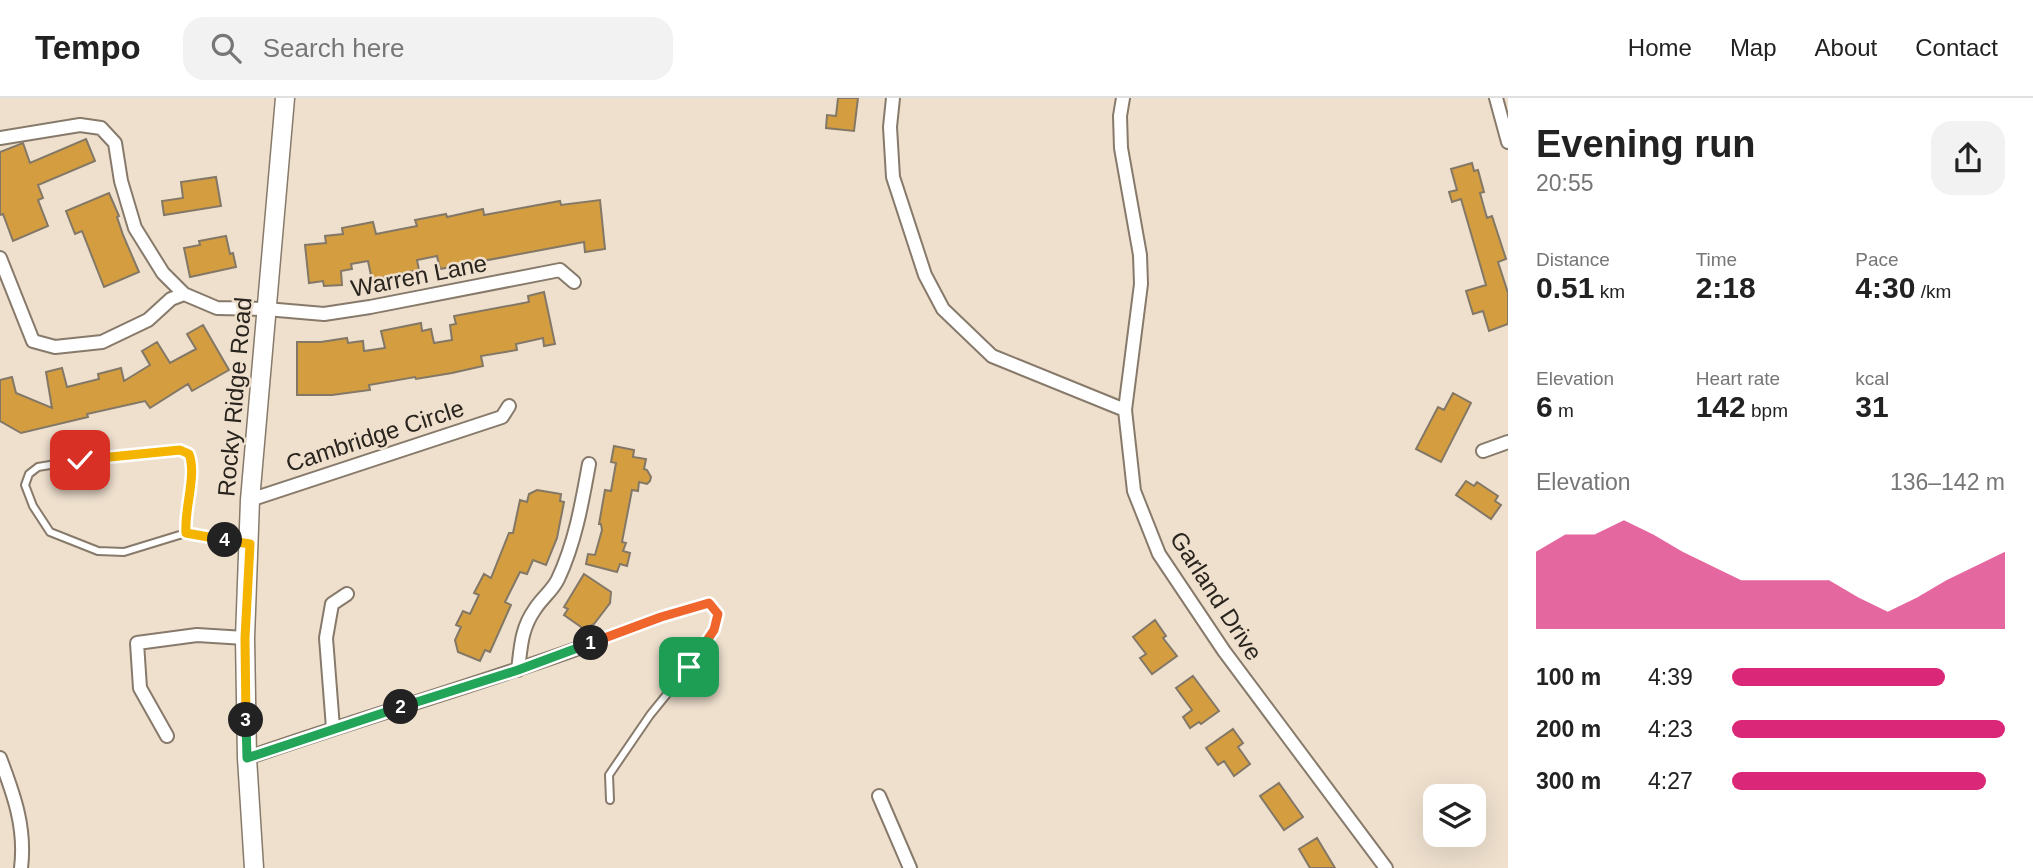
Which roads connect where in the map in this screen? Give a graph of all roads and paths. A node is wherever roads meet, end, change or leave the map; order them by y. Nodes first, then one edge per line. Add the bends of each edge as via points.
1 (285, 98) edge
2 (893, 98) edge
3 (1123, 98) edge
4 (1496, 98) edge
5 (1506, 128) edge
6 (0, 138) edge
7 (1508, 142) edge
8 (0, 258) edge
9 (574, 282) dead end
10 (184, 294) junction
11 (266, 309) junction
12 (509, 406) dead end
13 (1125, 410) junction
14 (1508, 442) edge
15 (1483, 451) dead end
16 (589, 464) dead end
17 (250, 500) junction
18 (186, 533) junction
19 (250, 544) junction
20 (347, 594) dead end
21 (245, 638) junction
22 (582, 647) joint
23 (518, 670) junction
24 (333, 728) junction
25 (167, 736) dead end
26 (0, 758) edge
27 (247, 758) junction
28 (878, 796) dead end
29 (610, 800) dead end
30 (20, 868) edge
31 (254, 868) edge
32 (910, 868) edge
33 (1386, 868) edge

1 - 11 main road, Rocky Ridge Road
2 - 13 street via 893,177 925,275 943,309 992,356
3 - 13 street, Garland Drive via 1121,148 1142,284
4 - 5 street
5 - 7 street
6 - 10 street via 80,125 101,128 115,143 135,228 163,273
8 - 10 street via 33,341 55,347 103,342 148,320 171,299
9 - 11 street, Warren Lane via 559,270 324,314
10 - 11 street, Warren Lane via 217,308
11 - 17 main road, Rocky Ridge Road
12 - 17 street, Cambridge Circle via 502,417
13 - 33 street, Garland Drive via 1134,491 1159,554 1224,651
14 - 15 street
16 - 23 street via 567,557 557,582 522,631
17 - 19 main road, Rocky Ridge Road
18 - 18 lane via 124,552 99,551 50,533 33,506 26,485 29,474 38,467 80,460 180,450 189,454 192,464
18 - 19 lane
19 - 21 main road, Rocky Ridge Road
20 - 24 street via 332,604 326,638
21 - 25 street via 197,635 137,643 140,688
21 - 27 main road, Rocky Ridge Road
22 - 23 street
22 - 29 lane via 695,606 709,603 718,614 714,630 610,775
23 - 24 street
24 - 27 street
26 - 30 street via 22,829
27 - 31 main road, Rocky Ridge Road
28 - 32 street

